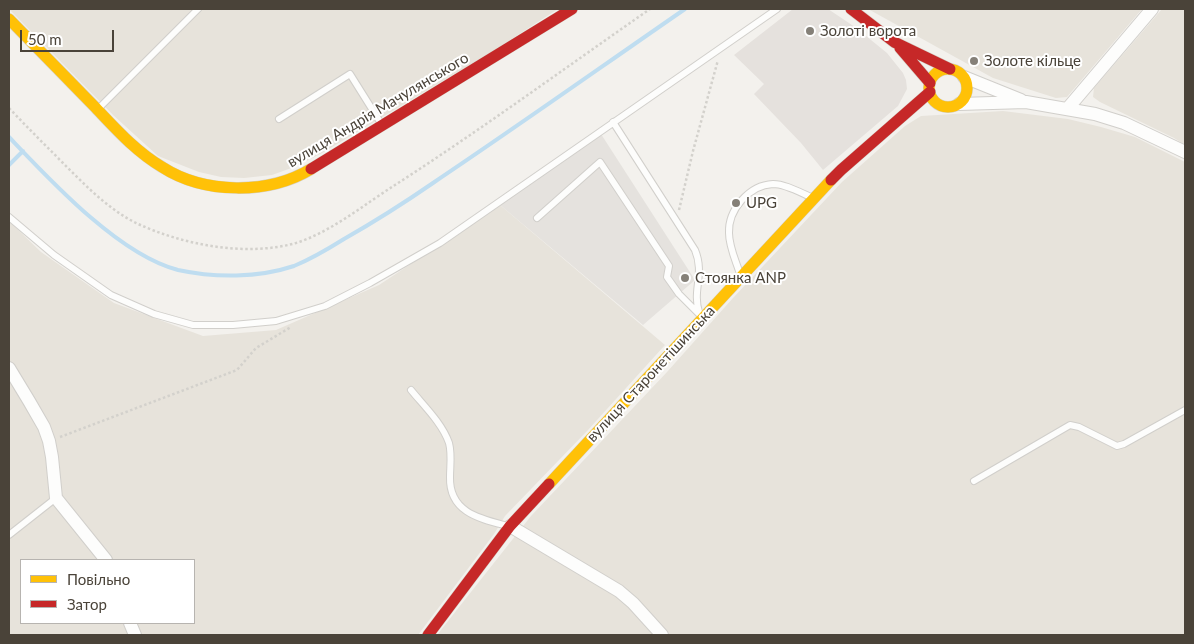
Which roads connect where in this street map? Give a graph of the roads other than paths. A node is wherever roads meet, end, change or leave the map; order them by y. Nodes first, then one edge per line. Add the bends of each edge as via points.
1 (198, 9) edge
2 (572, 9) edge
3 (777, 9) edge
4 (851, 9) edge
5 (1152, 9) edge
6 (9, 19) edge
7 (894, 42) junction
8 (950, 69) junction
9 (964, 77) junction
10 (930, 88) junction
11 (1026, 102) junction
12 (955, 106) junction
13 (1068, 108) junction
14 (97, 110) junction
15 (901, 118) junction
16 (279, 119) dead end
17 (613, 122) junction
18 (383, 126) junction
19 (1185, 152) edge
20 (814, 199) junction
21 (9, 218) edge
22 (537, 218) dead end
23 (741, 277) junction
24 (703, 318) junction
25 (9, 368) edge
26 (411, 390) dead end
27 (1185, 410) edge
28 (974, 481) dead end
29 (56, 498) junction
30 (510, 526) junction
31 (9, 535) edge
32 (105, 559) edge
33 (428, 635) edge
34 (662, 635) edge

1 - 14 lane
2 - 18 main road, вулиця Андрія Мачулянського
3 - 17 lane
4 - 7 main road
5 - 13 street
6 - 14 main road, вулиця Андрія Мачулянського
7 - 8 main road
7 - 10 main road
8 - 9 main road
8 - 10 main road via 937,72
9 - 11 street
9 - 12 main road via 968,89 963,100
10 - 12 main road via 935,102 945,107
10 - 15 main road, вулиця Старонетішинська
11 - 12 street
11 - 13 street
12 - 15 main road
13 - 19 street via 1124,124
14 - 18 main road, вулиця Андрія Мачулянського via 154,163 194,182 224,187 285,182
15 - 20 main road, вулиця Старонетішинська via 841,170
16 - 18 lane via 350,74
17 - 21 lane via 440,243 325,306 276,321 193,325 154,314 112,295 54,255
17 - 24 lane via 695,250 700,275 697,305
20 - 23 main road, вулиця Старонетішинська
20 - 23 lane via 774,184 751,192 733,210 729,234
22 - 24 lane via 600,162 669,266 667,277
23 - 24 main road, вулиця Старонетішинська
24 - 30 main road, вулиця Старонетішинська
25 - 29 street via 30,400 49,441
26 - 30 lane via 442,429 449,445 451,491 455,500 470,514
27 - 28 lane via 1116,446 1070,425
29 - 31 lane
29 - 32 street
30 - 33 main road, вулиця Старонетішинська
30 - 34 street via 620,591

